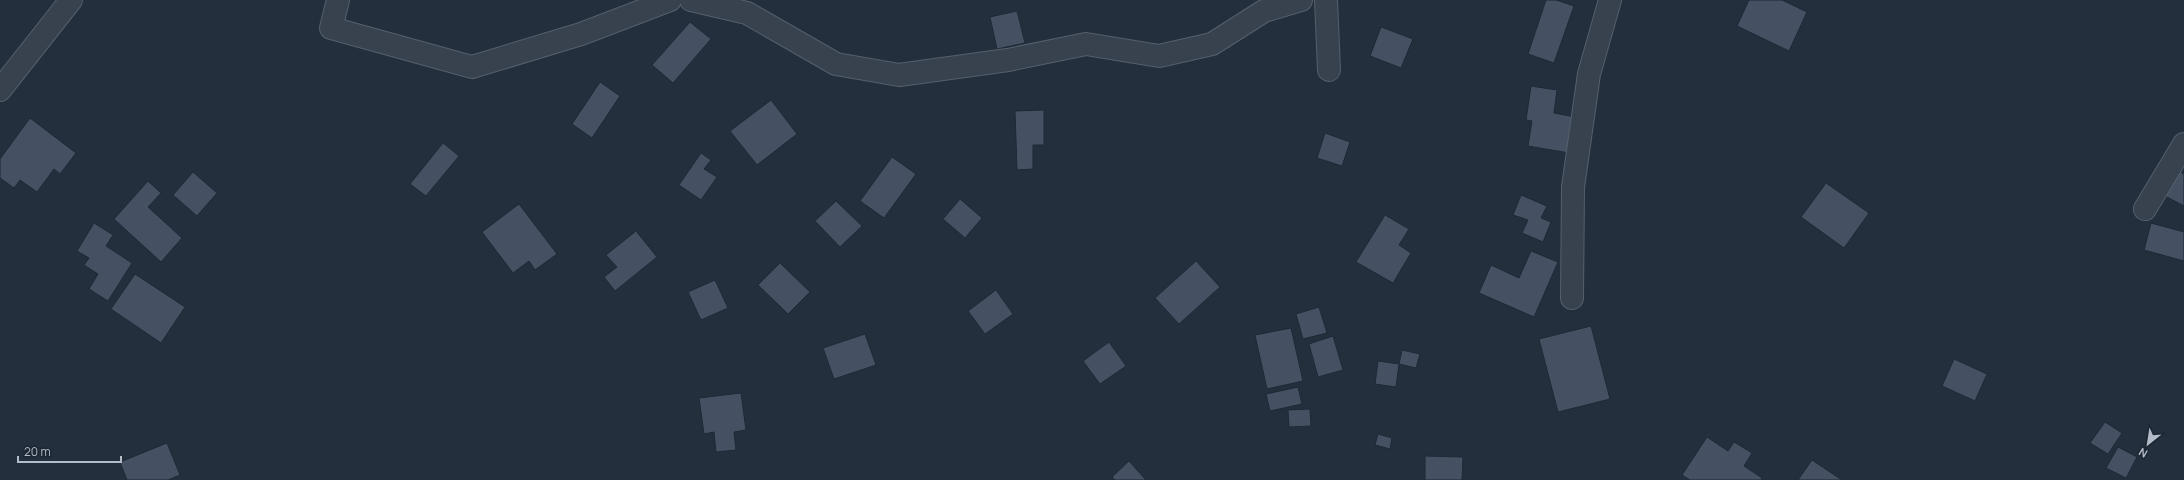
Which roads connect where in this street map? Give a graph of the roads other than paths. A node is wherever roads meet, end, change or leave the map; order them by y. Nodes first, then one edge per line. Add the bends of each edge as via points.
1 (71, 0) edge
2 (338, 0) edge
3 (670, 0) edge
4 (690, 0) edge
5 (1301, 0) edge
6 (1326, 0) edge
7 (1610, 0) edge
8 (1329, 70) dead end
9 (0, 90) edge
10 (2184, 144) edge
11 (2145, 209) dead end
12 (1572, 298) dead end

1 - 9 street
2 - 3 street via 331,28 472,67 581,34
4 - 5 street via 747,13 836,64 899,75 1008,60 1086,44 1159,56 1212,44 1264,11
6 - 8 street
7 - 12 street via 1589,74 1573,187
10 - 11 street

